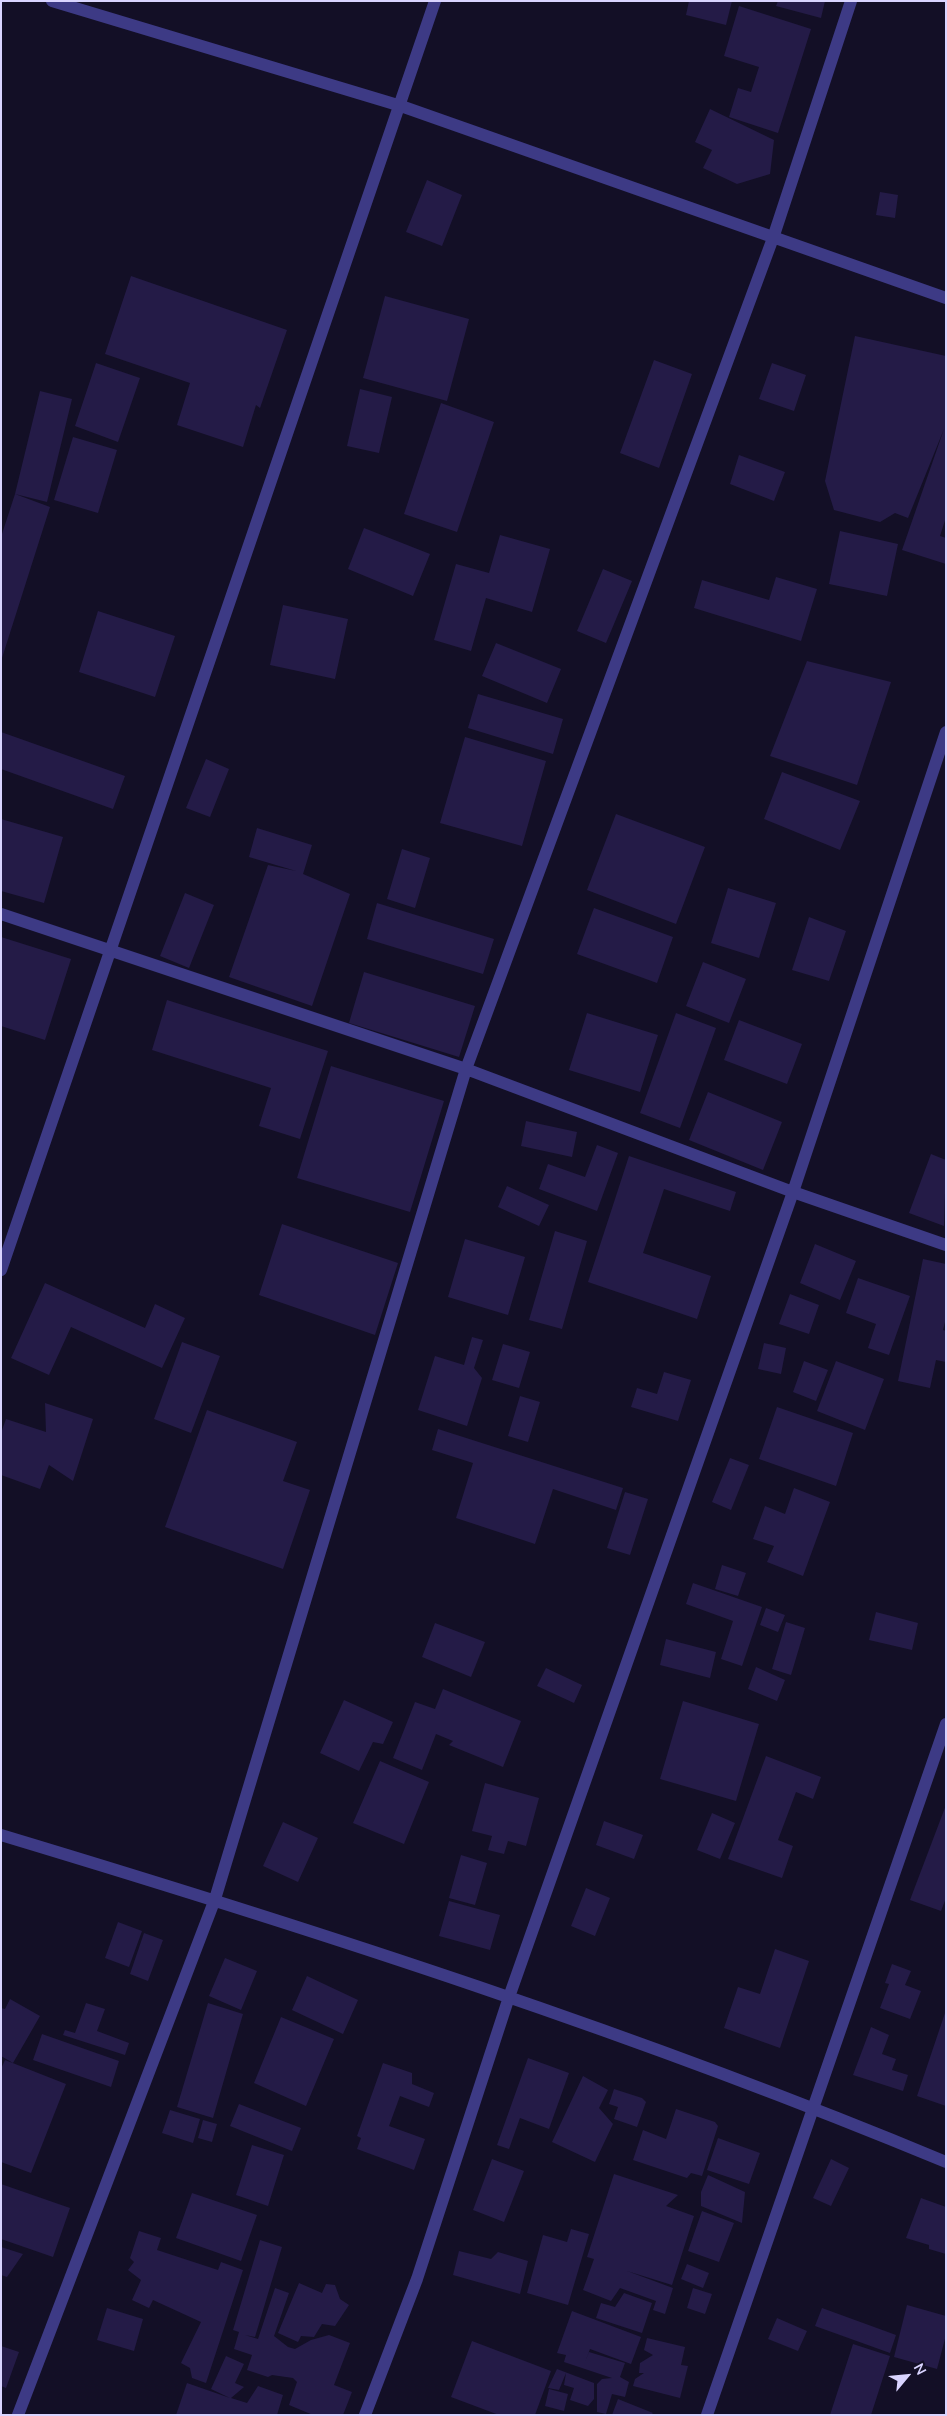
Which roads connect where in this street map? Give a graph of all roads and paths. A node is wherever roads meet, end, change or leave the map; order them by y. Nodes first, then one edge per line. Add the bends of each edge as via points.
1 (52, 1) edge
2 (435, 1) edge
3 (851, 1) edge
4 (401, 106) junction
5 (773, 238) junction
6 (946, 298) edge
7 (946, 732) edge
8 (1, 914) edge
9 (110, 952) junction
10 (466, 1069) junction
11 (793, 1192) junction
12 (946, 1245) edge
13 (1, 1270) edge
14 (946, 1724) edge
15 (1, 1835) edge
16 (215, 1899) junction
17 (510, 1997) junction
18 (814, 2107) junction
19 (946, 2162) edge
20 (18, 2415) edge
21 (365, 2415) edge
22 (707, 2415) edge

1 - 4 street
2 - 4 street
3 - 5 street
4 - 5 street
4 - 9 street
5 - 6 street
5 - 10 street
7 - 11 street
8 - 9 street
9 - 10 street
9 - 13 street
10 - 11 street
10 - 16 street
11 - 12 street
11 - 17 street
14 - 18 street
15 - 16 street
16 - 17 street
16 - 20 street
17 - 18 street
17 - 21 street via 417,2278
18 - 19 street
18 - 22 street

